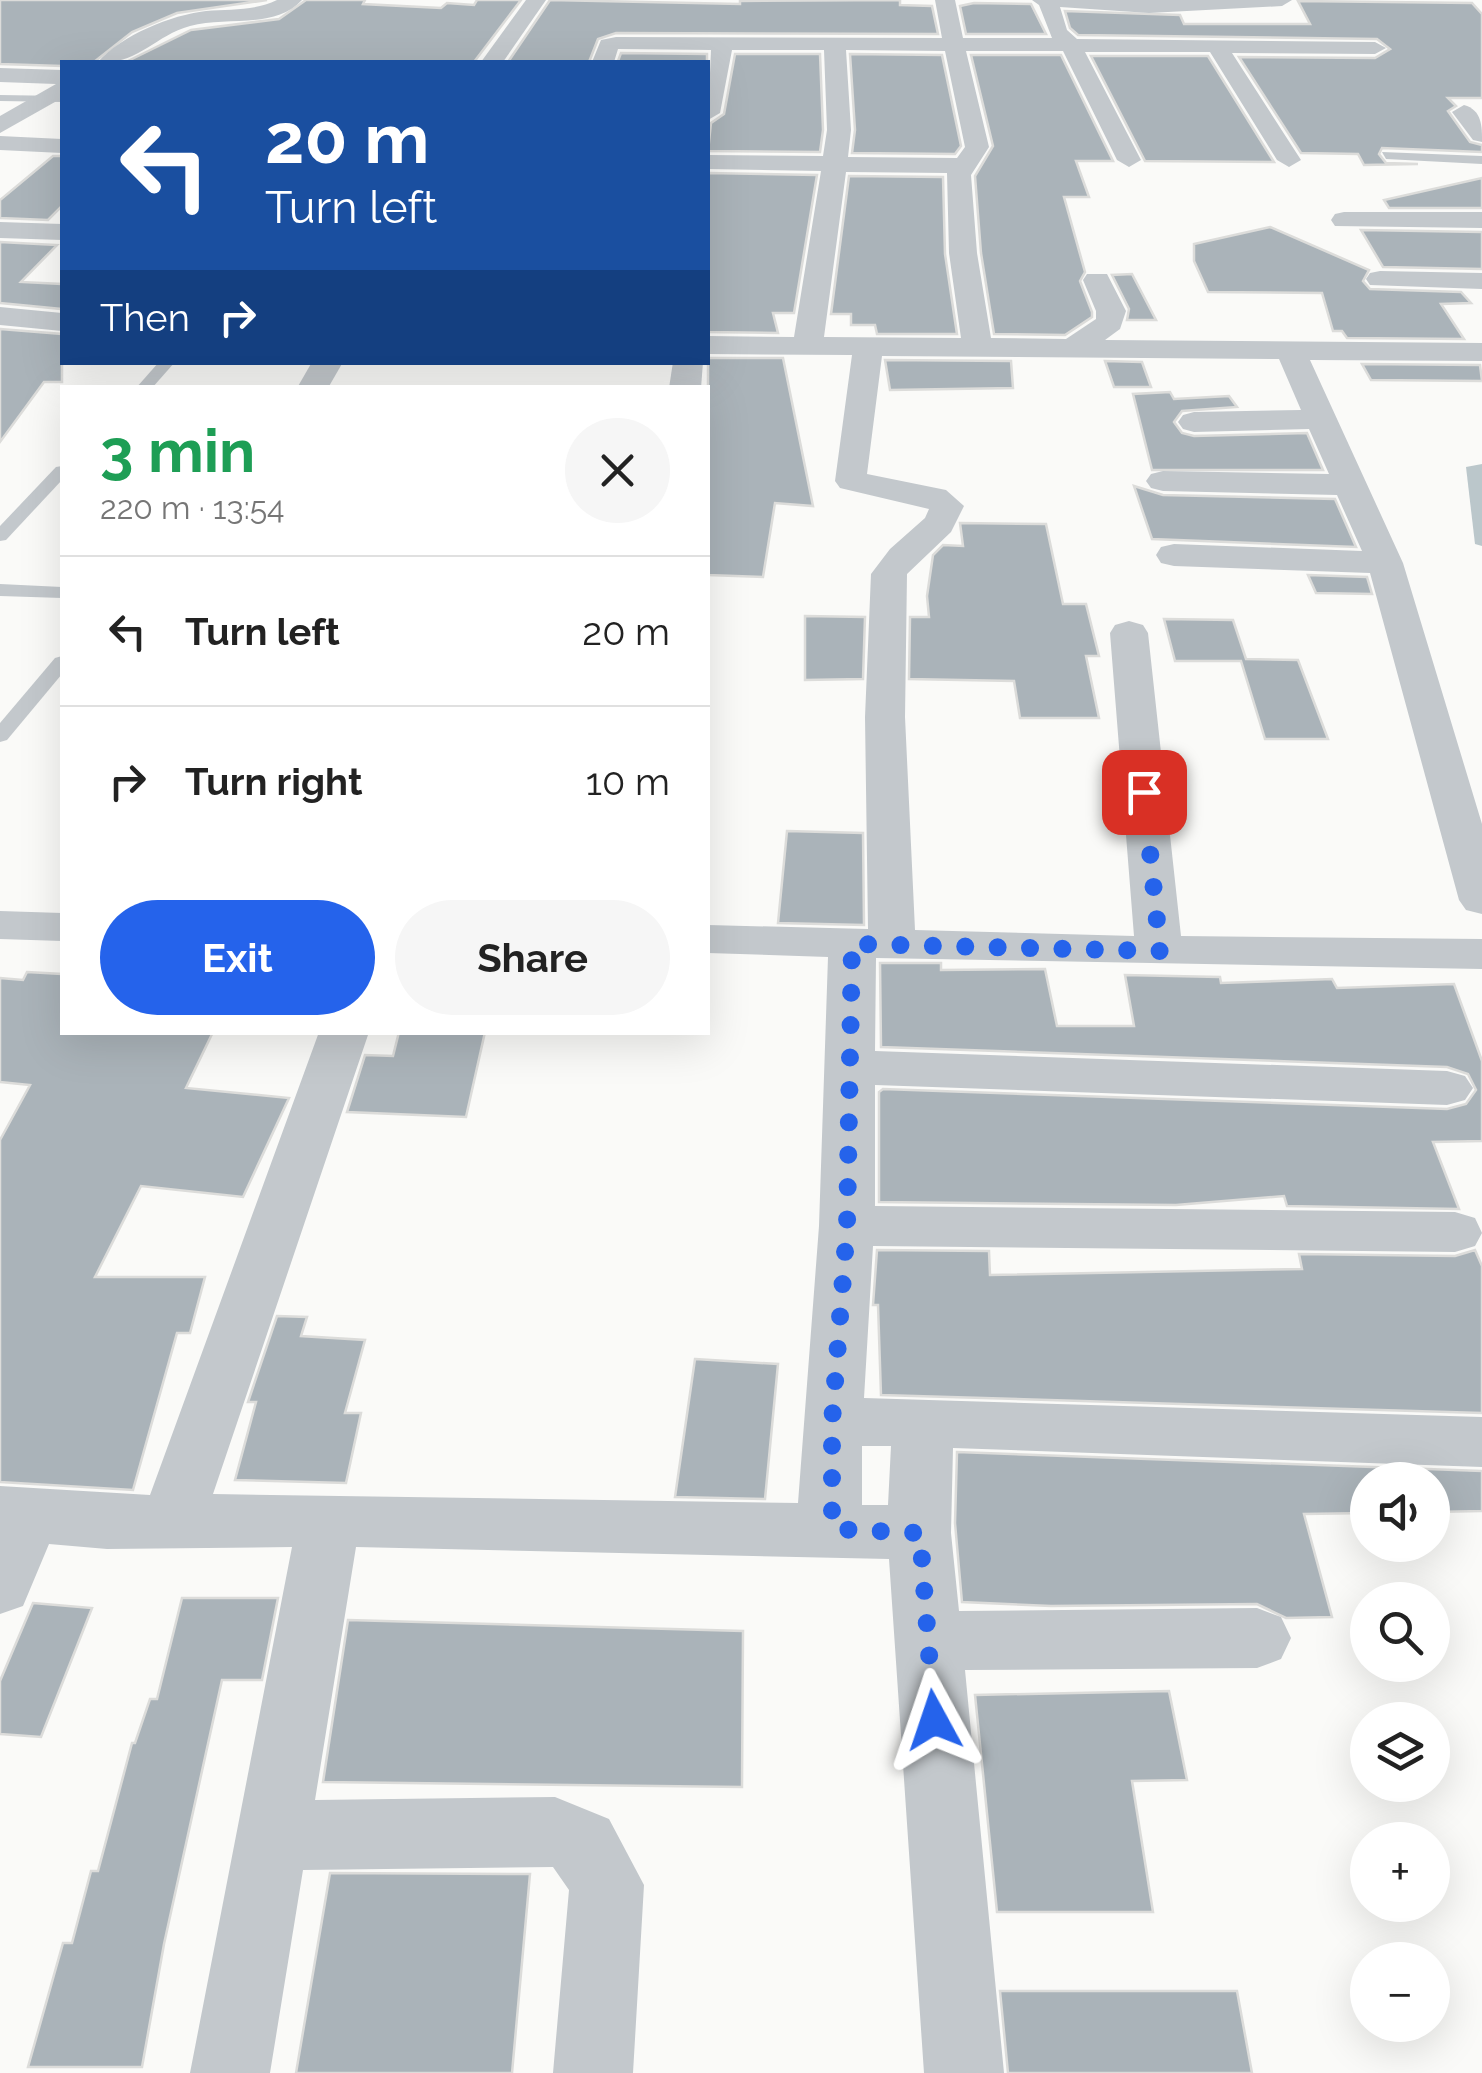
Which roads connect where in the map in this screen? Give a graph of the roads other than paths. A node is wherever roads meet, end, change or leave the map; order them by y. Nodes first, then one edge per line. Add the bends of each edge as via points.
1 (292, 0) edge
2 (536, 0) edge
3 (945, 0) edge
4 (1045, 0) edge
5 (1282, 0) edge
6 (1104, 2) edge
7 (723, 43) junction
8 (835, 44) junction
9 (952, 45) junction
10 (1071, 45) junction
11 (1216, 46) junction
12 (1375, 48) dead end
13 (113, 60) edge
14 (493, 60) edge
15 (604, 60) edge
16 (0, 74) edge
17 (60, 76) edge
18 (56, 95) edge
19 (0, 98) edge
20 (710, 104) edge
21 (1464, 112) dead end
22 (0, 126) edge
23 (1482, 135) edge
24 (0, 143) edge
25 (60, 146) edge
26 (1386, 156) dead end
27 (1128, 160) dead end
28 (1289, 160) dead end
29 (1482, 160) edge
30 (710, 162) edge
31 (832, 165) junction
32 (964, 166) junction
33 (1344, 220) dead end
34 (1482, 220) edge
35 (0, 230) edge
36 (60, 232) edge
37 (1380, 279) dead end
38 (1096, 280) dead end
39 (1482, 281) edge
40 (0, 316) edge
41 (60, 322) edge
42 (710, 345) edge
43 (808, 346) junction
44 (868, 347) junction
45 (978, 347) junction
46 (1073, 348) junction
47 (1290, 350) junction
48 (1482, 352) edge
49 (165, 365) edge
50 (147, 385) edge
51 (1322, 420) junction
52 (1194, 422) dead end
53 (60, 473) edge
54 (1163, 481) dead end
55 (1350, 485) junction
56 (0, 536) edge
57 (1174, 554) dead end
58 (1386, 563) junction
59 (0, 590) edge
60 (60, 593) edge
61 (1128, 634) dead end
62 (60, 664) edge
63 (0, 736) edge
64 (1482, 900) edge
65 (0, 924) edge
66 (60, 927) edge
67 (710, 938) edge
68 (872, 944) junction
69 (1160, 951) junction
70 (1482, 954) edge
71 (343, 1035) edge
72 (851, 1067) junction
73 (1447, 1088) dead end
74 (847, 1226) junction
75 (1455, 1232) dead end
76 (832, 1422) junction
77 (923, 1422) junction
78 (1482, 1442) edge
79 (14, 1514) edge
80 (329, 1520) junction
81 (172, 1522) junction
82 (835, 1529) junction
83 (920, 1533) junction
84 (0, 1586) edge
85 (1257, 1638) dead end
86 (928, 1642) junction
87 (271, 1835) junction
88 (230, 2073) edge
89 (593, 2073) edge
90 (964, 2073) edge

1 - 13 street via 268,13 178,24
2 - 14 street
3 - 9 street
4 - 6 street
4 - 10 street via 1057,32
5 - 6 street via 1180,7
7 - 8 street
7 - 15 street via 612,43
7 - 20 street
8 - 9 street
8 - 31 street via 839,130
9 - 10 street
9 - 32 street via 968,89 977,147
10 - 11 street
10 - 27 street
11 - 12 street
11 - 28 street
16 - 17 street
18 - 19 lane
18 - 22 street
21 - 23 street
24 - 25 street
26 - 29 lane
30 - 31 street
31 - 32 street
31 - 43 street
32 - 45 street via 958,175 963,253
33 - 34 street
35 - 36 street
37 - 39 street
38 - 46 street via 1110,323
40 - 41 street
42 - 43 street
43 - 44 street
44 - 45 street
44 - 68 street via 851,478 867,487 941,499 947,506 942,520 889,574
45 - 46 street
46 - 47 street
47 - 48 street
47 - 51 street
49 - 50 lane
51 - 52 street
51 - 55 street
53 - 56 lane
54 - 55 street
55 - 58 street
57 - 58 street
58 - 64 street
59 - 60 lane
61 - 69 street
62 - 63 lane
65 - 66 street
67 - 68 street
68 - 69 street
68 - 72 street
69 - 70 street
71 - 81 street
72 - 73 street
72 - 74 street
74 - 75 street
74 - 76 street
76 - 77 street
76 - 82 street
77 - 78 street
77 - 83 street
79 - 81 street
79 - 84 street
80 - 81 street
80 - 82 street
80 - 87 street
82 - 83 street
83 - 86 street
85 - 86 street
86 - 90 street
87 - 88 street
87 - 89 street via 555,1832 584,1844 608,1885

